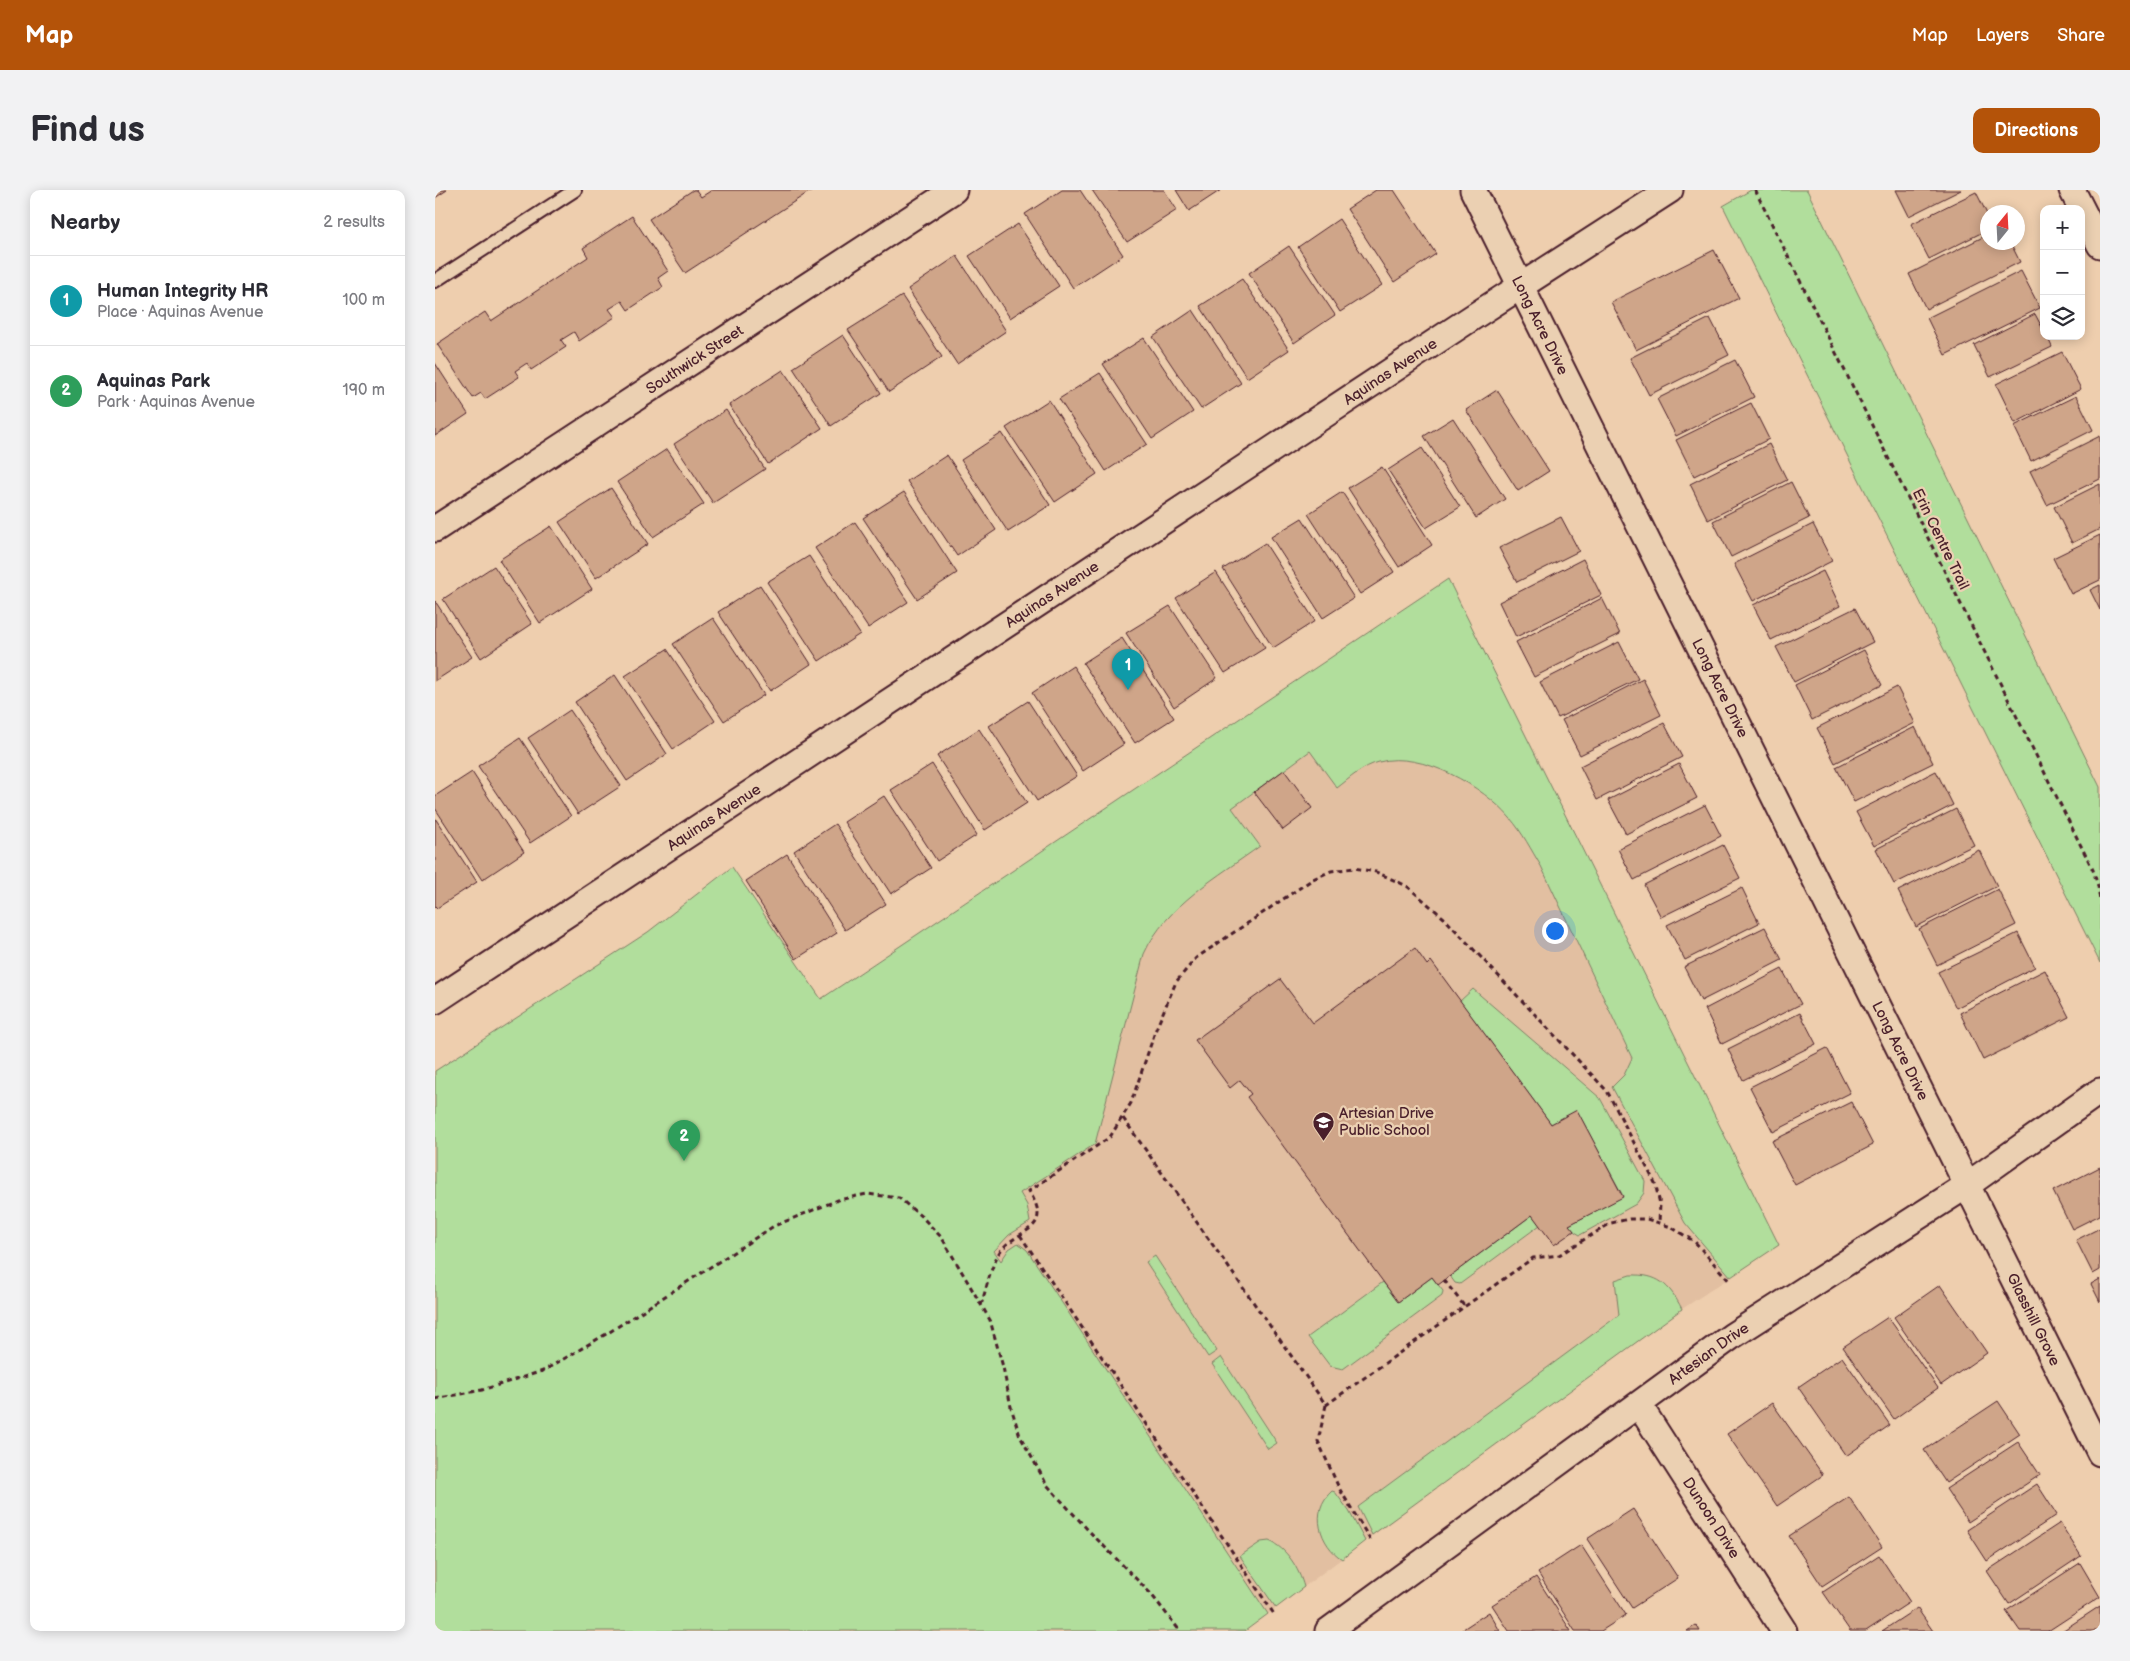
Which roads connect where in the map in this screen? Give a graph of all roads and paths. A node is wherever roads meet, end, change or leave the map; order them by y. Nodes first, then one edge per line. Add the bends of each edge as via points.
1 (575, 190) edge
2 (955, 190) edge
3 (1473, 190) edge
4 (1670, 190) edge
5 (1755, 190) edge
6 (2072, 190) edge
7 (2100, 245) edge
8 (435, 281) edge
9 (1521, 285) junction
10 (435, 529) edge
11 (2100, 901) edge
12 (435, 1001) edge
13 (2100, 1091) edge
14 (1123, 1118) junction
15 (1966, 1186) junction
16 (1659, 1222) junction
17 (1020, 1235) junction
18 (1444, 1280) dead end
19 (1729, 1282) dead end
20 (981, 1305) junction
21 (1465, 1307) junction
22 (435, 1399) edge
23 (1326, 1405) junction
24 (1639, 1405) junction
25 (2100, 1453) edge
26 (1371, 1542) dead end
27 (1274, 1614) dead end
28 (1359, 1622) edge
29 (1180, 1631) edge
30 (1328, 1631) edge
31 (1784, 1631) edge

1 - 8 lane
2 - 10 street, Southwick Street
3 - 9 street, Long Acre Drive
4 - 9 street, Aquinas Avenue
5 - 11 path, Erin Centre Trail via 2093,870
6 - 7 street
9 - 12 street, Aquinas Avenue
9 - 15 street, Long Acre Drive
13 - 15 street, Artesian Drive
14 - 16 path via 1177,982 1196,958 1313,878 1331,871 1354,868 1376,872 1407,886 1444,918 1607,1091 1655,1183 1660,1204
14 - 17 path via 1110,1137 1029,1191 1039,1212 1037,1220
14 - 23 path
15 - 24 street, Artesian Drive via 1733,1336
15 - 25 street, Glasshill Grove
16 - 19 path via 1695,1242
16 - 21 path via 1629,1219 1611,1223 1559,1255 1533,1258
17 - 20 path via 998,1255
17 - 27 path
18 - 21 path
20 - 22 path via 942,1238 923,1218 899,1198 867,1194 837,1200 774,1226 608,1334 543,1371 482,1390
20 - 29 path via 990,1320 1020,1436 1047,1485 1151,1594
21 - 23 path
23 - 26 path via 1318,1441 1339,1488
24 - 28 street, Artesian Drive
24 - 31 street, Dunoon Drive
28 - 30 street, Artesian Drive

